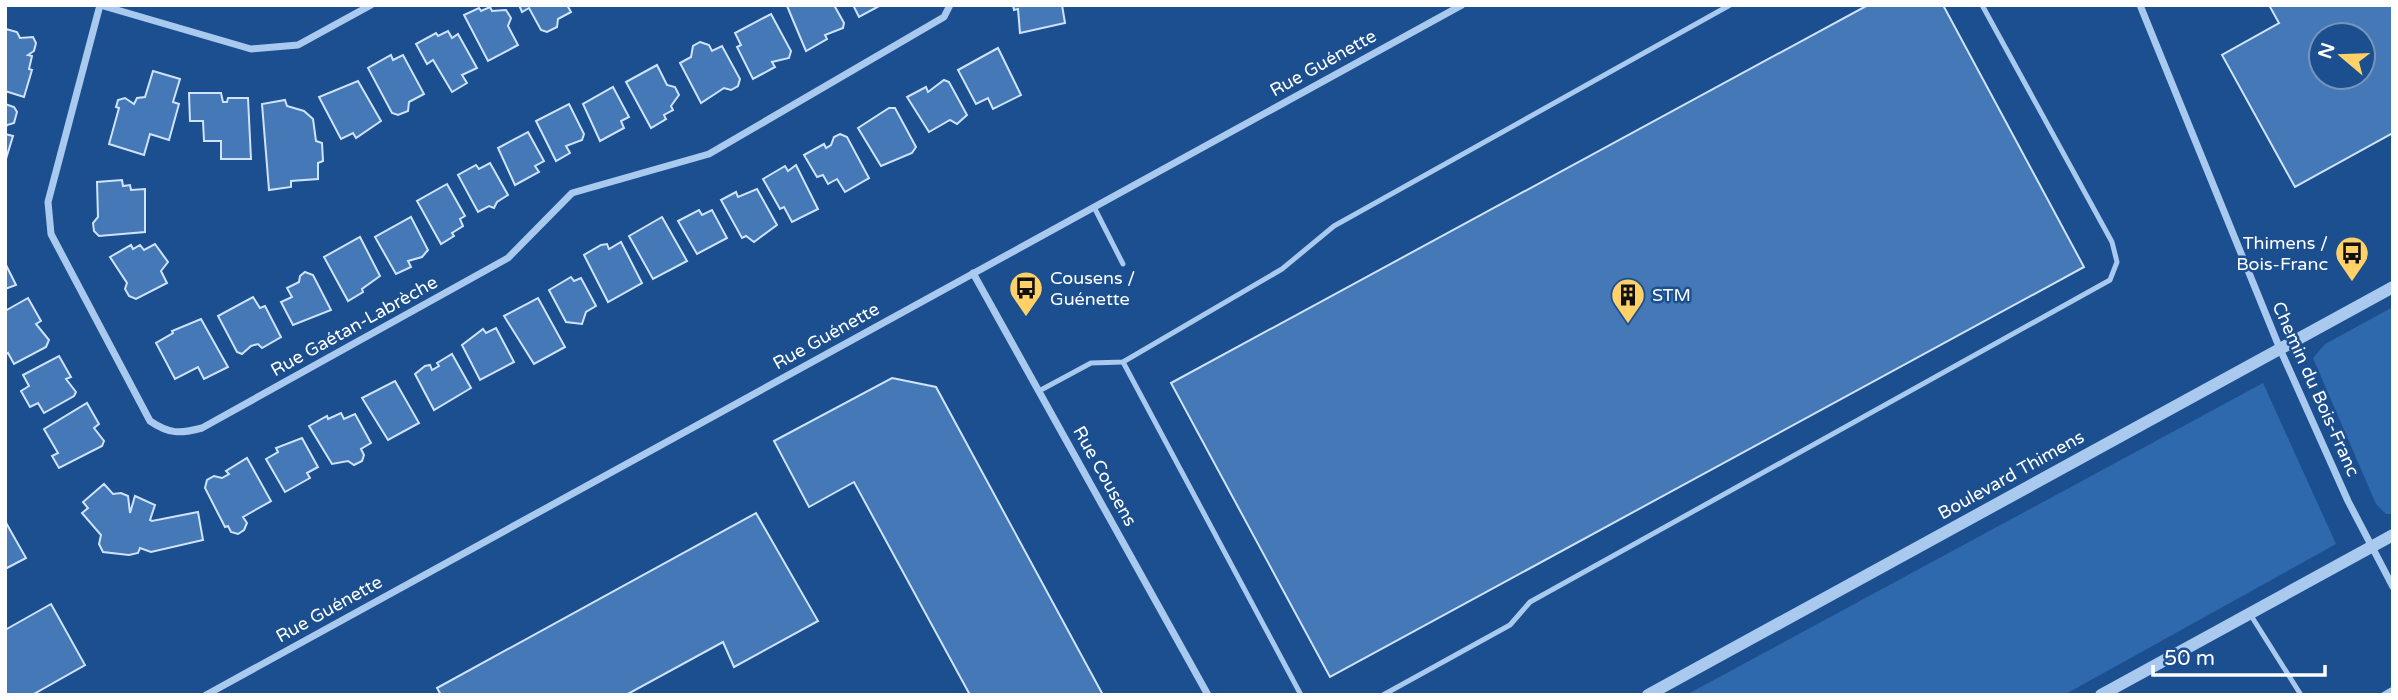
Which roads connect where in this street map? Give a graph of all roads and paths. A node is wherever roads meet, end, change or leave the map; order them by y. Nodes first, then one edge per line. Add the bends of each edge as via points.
1 (100, 5) edge
2 (371, 5) edge
3 (950, 5) edge
4 (1462, 5) edge
5 (1730, 5) edge
6 (1982, 5) edge
7 (2140, 5) edge
8 (1094, 207) junction
9 (1123, 264) dead end
10 (973, 274) junction
11 (2393, 288) edge
12 (2280, 349) junction
13 (1123, 362) junction
14 (1039, 391) junction
15 (2393, 535) edge
16 (2371, 547) junction
17 (2393, 587) edge
18 (2250, 614) junction
19 (2393, 689) edge
20 (206, 695) edge
21 (1208, 695) edge
22 (1301, 695) edge
23 (1383, 695) edge
24 (1648, 695) edge
25 (2101, 695) edge
26 (2301, 695) edge
27 (2383, 695) edge

1 - 2 street via 251,49 298,45
1 - 3 street, Rue Gaétan-Labrèche via 48,202 51,234 150,421 166,432 182,433 202,428 508,258 572,193 709,153 943,17
4 - 8 street, Rue Guénette
5 - 13 lane via 1334,226 1282,269
6 - 23 lane via 2112,242 2117,262 2110,280 1530,602 1510,625
7 - 12 street, Chemin du Bois-Franc
8 - 9 lane
8 - 10 street, Rue Guénette
10 - 14 street, Rue Cousens
10 - 20 street, Rue Guénette
11 - 12 street, Boulevard Thimens
12 - 16 street, Chemin du Bois-Franc
12 - 24 street, Boulevard Thimens
13 - 14 lane via 1091,363
13 - 22 lane
14 - 21 street, Rue Cousens
15 - 16 street
16 - 17 street, Chemin du Bois-Franc
16 - 18 street
18 - 25 street
18 - 26 lane
19 - 27 lane

